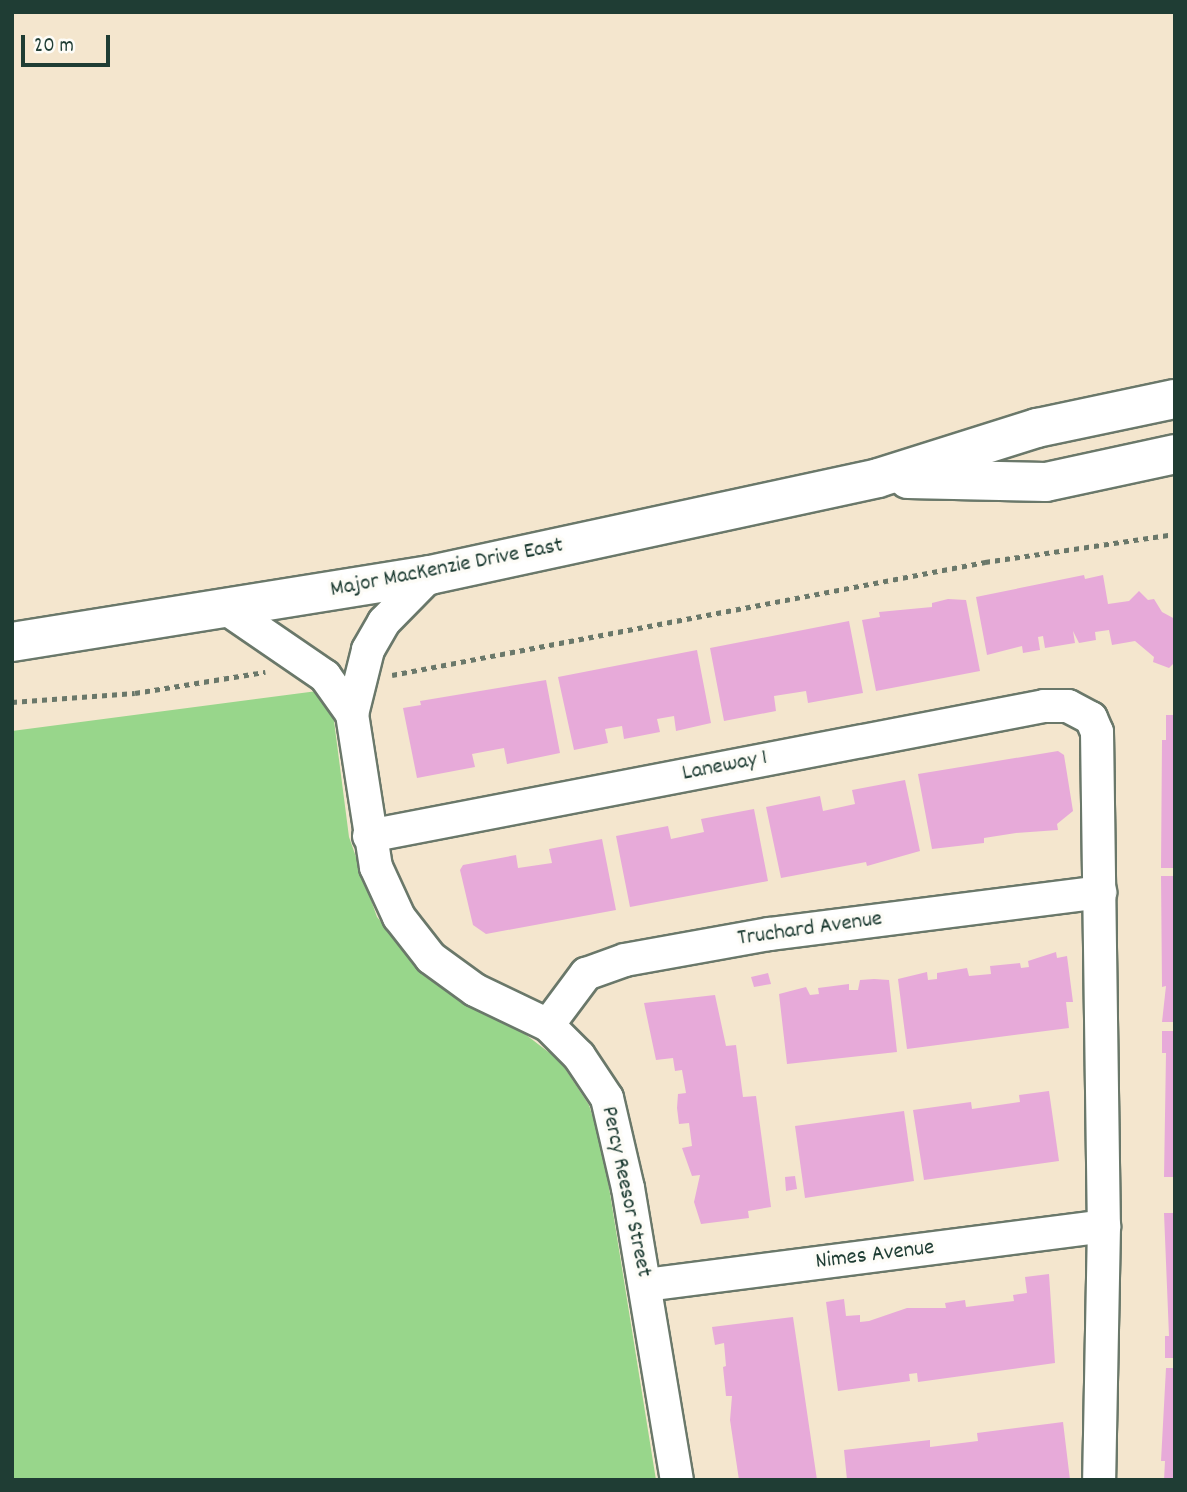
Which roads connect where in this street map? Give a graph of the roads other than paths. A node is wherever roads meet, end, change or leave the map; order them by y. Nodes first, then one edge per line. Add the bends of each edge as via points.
1 (1175, 399) edge
2 (1175, 454) edge
3 (878, 478) junction
4 (430, 575) junction
5 (227, 609) junction
6 (12, 642) edge
7 (352, 714) junction
8 (369, 836) junction
9 (1100, 892) junction
10 (548, 1025) junction
11 (1104, 1226) junction
12 (645, 1285) junction
13 (677, 1480) edge
14 (1100, 1480) edge

1 - 3 main road, Major MacKenzie Drive East via 1037,428
2 - 3 main road, Major MacKenzie Drive East via 1046,482
3 - 4 main road, Major MacKenzie Drive East
4 - 5 main road, Major MacKenzie Drive East
4 - 7 street, Percy Reesor Street via 384,622 368,650
5 - 6 main road, Major MacKenzie Drive East
5 - 7 street, Percy Reesor Street via 325,676
7 - 8 street, Percy Reesor Street
8 - 9 street, Laneway 1 via 1044,706 1082,710 1097,732
8 - 10 street, Percy Reesor Street via 387,894 431,958 475,990
9 - 10 street, Truchard Avenue via 769,934 625,960 586,974
9 - 11 street
10 - 12 street, Percy Reesor Street via 579,1056 607,1098
11 - 12 street, Nimes Avenue
11 - 14 street
12 - 13 street, Percy Reesor Street

